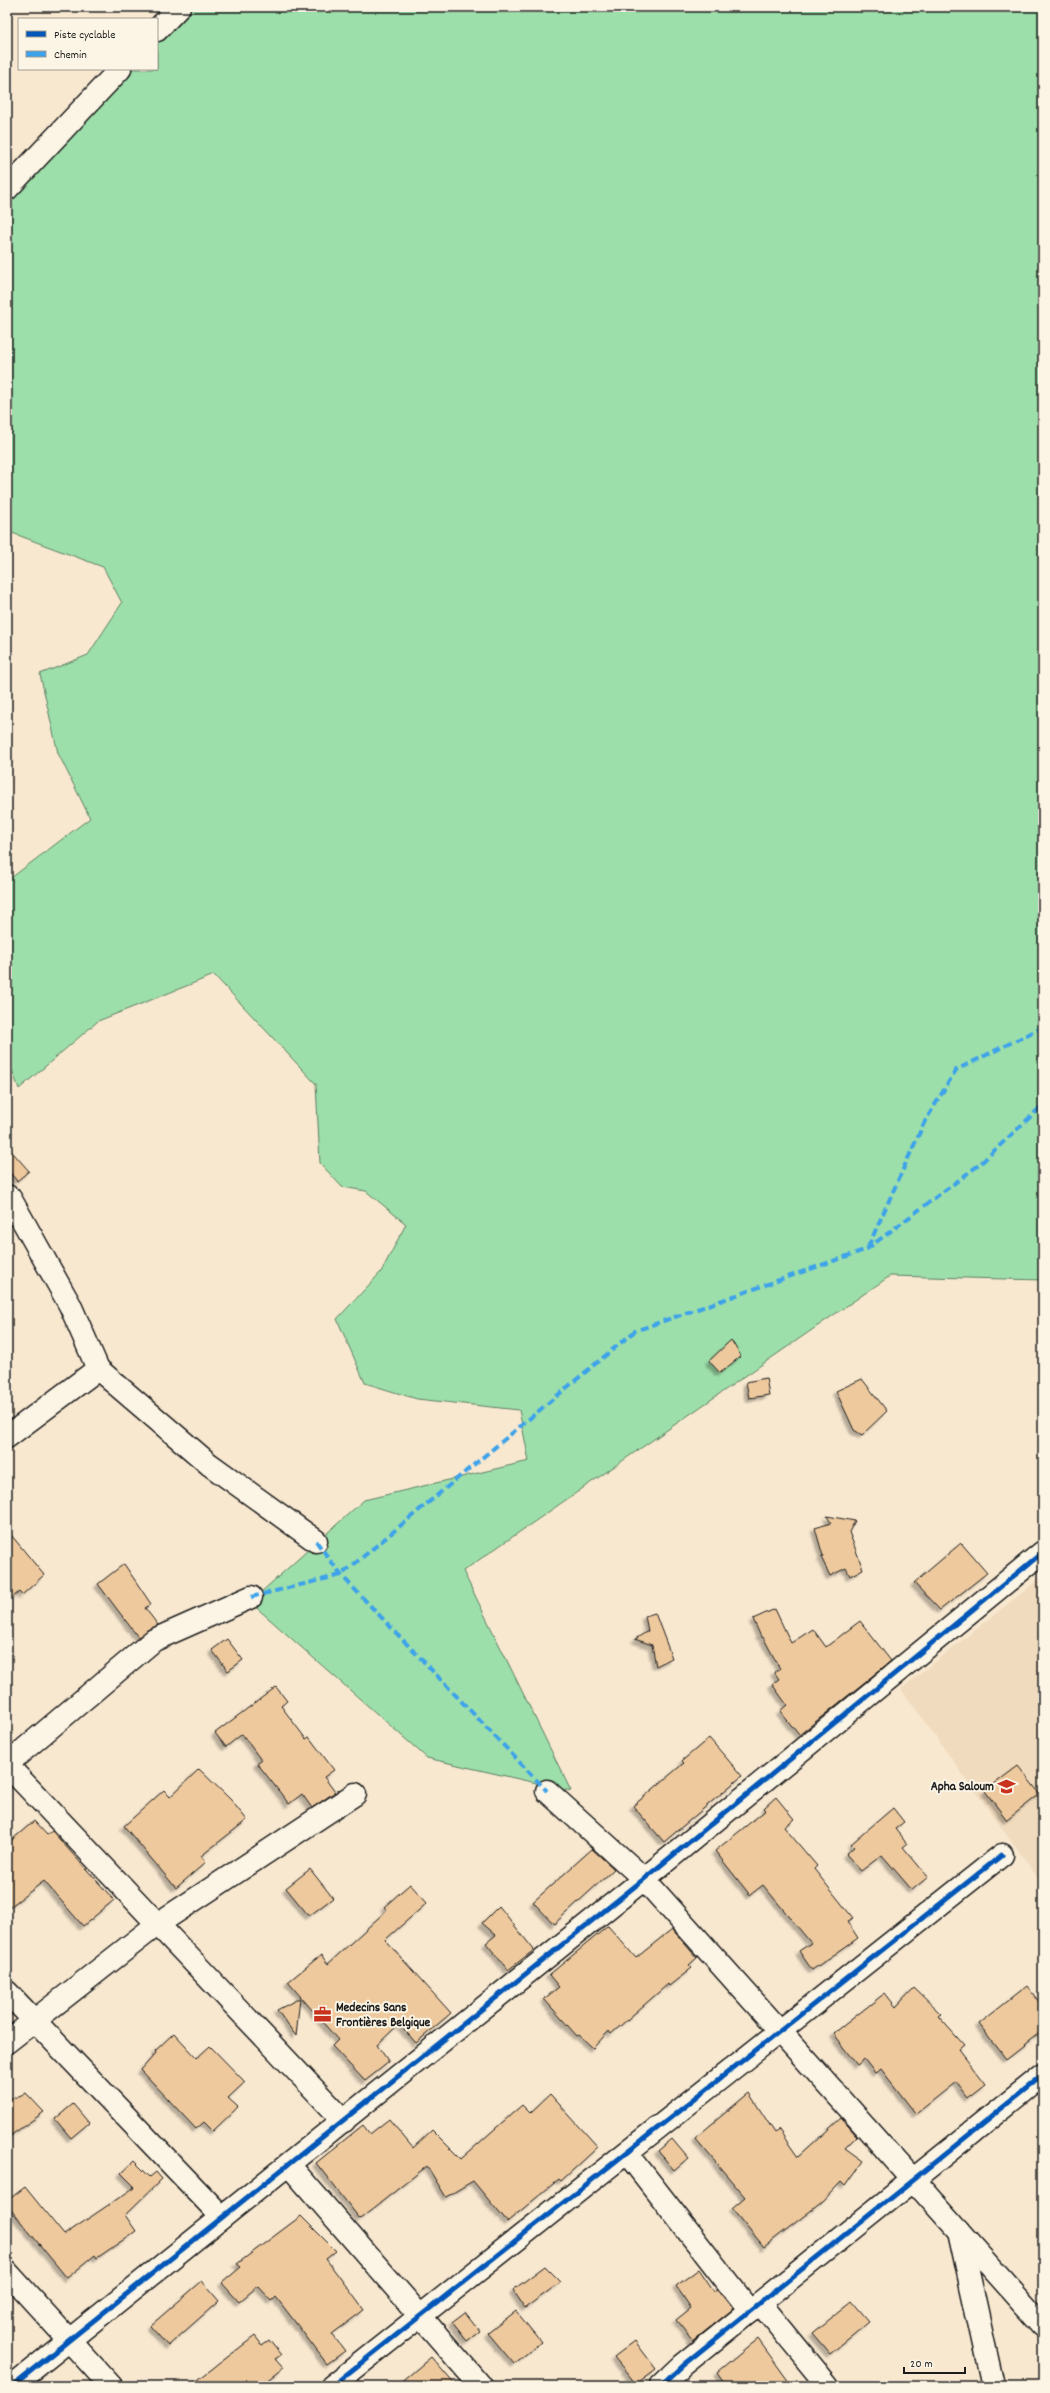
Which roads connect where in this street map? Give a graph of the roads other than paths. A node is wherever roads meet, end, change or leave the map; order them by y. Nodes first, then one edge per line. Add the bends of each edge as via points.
1 (179, 7) edge
2 (158, 29) edge
3 (119, 70) edge
4 (7, 189) edge
5 (7, 1196) edge
6 (98, 1369) junction
7 (7, 1437) edge
8 (316, 1541) dead end
9 (1043, 1552) edge
10 (251, 1597) dead end
11 (7, 1764) edge
12 (547, 1791) dead end
13 (355, 1794) dead end
14 (1002, 1855) dead end
15 (644, 1879) junction
16 (159, 1923) junction
17 (7, 1992) edge
18 (34, 2020) junction
19 (782, 2032) junction
20 (7, 2042) edge
21 (1043, 2075) edge
22 (344, 2121) junction
23 (627, 2153) junction
24 (288, 2165) junction
25 (914, 2179) junction
26 (222, 2217) junction
27 (959, 2230) junction
28 (7, 2272) edge
29 (755, 2307) junction
30 (420, 2315) junction
31 (1043, 2325) edge
32 (71, 2341) junction
33 (12, 2386) edge
34 (111, 2386) edge
35 (332, 2386) edge
36 (481, 2386) edge
37 (661, 2386) edge
38 (828, 2386) edge
39 (992, 2386) edge

1 - 2 street
3 - 4 street
5 - 6 street via 70,1305
6 - 7 street
6 - 8 street via 209,1464
9 - 15 street
10 - 11 street via 154,1640
11 - 16 street
12 - 15 street
13 - 16 street
14 - 19 street
15 - 19 street
15 - 22 street
16 - 18 street
16 - 22 street
17 - 18 street
18 - 20 street
18 - 26 street
19 - 23 street
19 - 25 street
21 - 25 street
22 - 24 street
23 - 29 street
23 - 30 street
24 - 26 street
24 - 30 street
25 - 27 street
25 - 29 street
26 - 32 street
27 - 31 street
27 - 39 street
28 - 32 street
29 - 37 street
29 - 38 street
30 - 35 street
30 - 36 street
32 - 33 street
32 - 34 street

